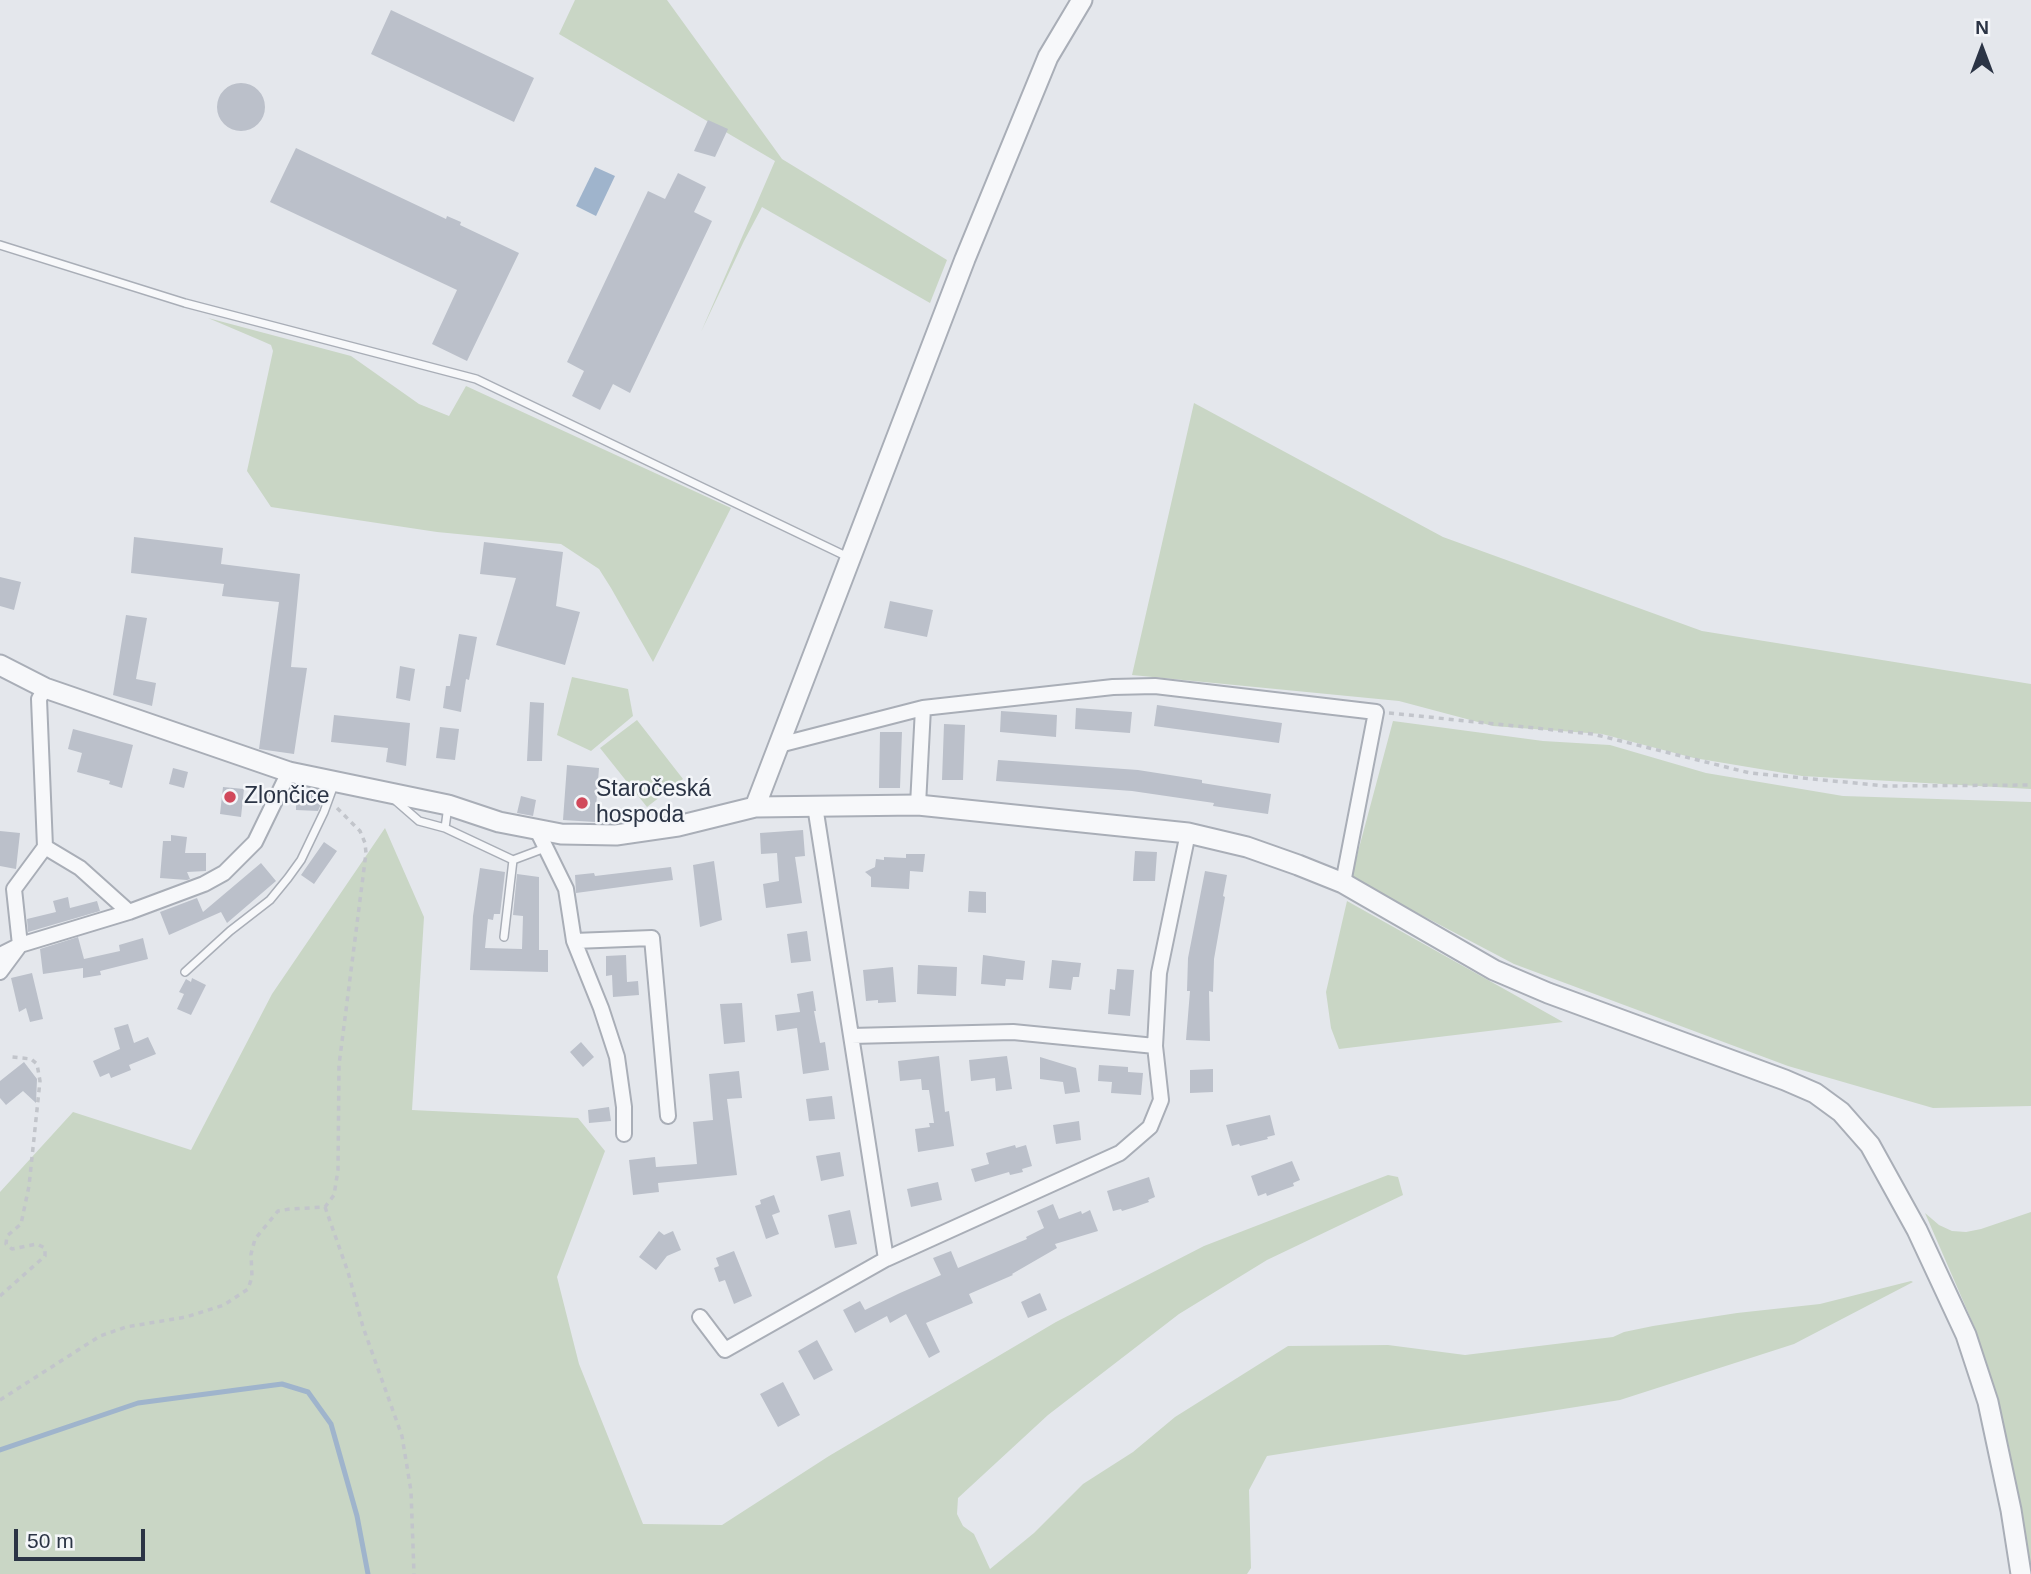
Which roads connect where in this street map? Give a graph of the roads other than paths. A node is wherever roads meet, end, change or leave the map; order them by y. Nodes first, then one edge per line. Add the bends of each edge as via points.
1 (1082, 0) edge
2 (0, 245) edge
3 (850, 558) junction
4 (0, 666) edge
5 (45, 688) junction
6 (923, 708) junction
7 (779, 745) junction
8 (289, 772) junction
9 (332, 790) junction
10 (388, 793) junction
11 (448, 805) junction
12 (918, 805) junction
13 (815, 806) junction
14 (755, 807) junction
15 (445, 828) junction
16 (1188, 834) junction
17 (542, 839) junction
18 (45, 848) junction
19 (513, 860) junction
20 (1343, 883) junction
21 (7, 890) edge
22 (129, 912) junction
23 (504, 937) dead end
24 (575, 940) junction
25 (20, 945) junction
26 (0, 955) edge
27 (0, 972) edge
28 (185, 972) dead end
29 (851, 1037) junction
30 (1155, 1046) junction
31 (668, 1116) dead end
32 (624, 1134) dead end
33 (886, 1259) junction
34 (700, 1317) dead end
35 (2021, 1574) edge

1 - 3 street via 1048,57
2 - 3 lane via 185,303 476,379
3 - 7 street
4 - 5 street
5 - 8 street
5 - 18 street via 39,699
6 - 7 street
6 - 12 street
6 - 20 street via 1155,686 1376,712
7 - 14 street
8 - 9 street
8 - 22 street via 255,842 225,873
9 - 10 street
9 - 28 lane via 301,860 288,878 270,900
10 - 11 street
10 - 15 lane via 419,821
11 - 15 lane
11 - 17 street
12 - 13 street
12 - 16 street
13 - 14 street
13 - 29 street
14 - 17 street via 678,827
15 - 19 lane
16 - 20 street via 1247,847
16 - 30 street via 1159,973
17 - 19 lane
17 - 24 street via 566,889
18 - 21 street
18 - 22 street via 80,869
19 - 23 lane
20 - 35 street via 1494,970 1785,1080 1815,1093 1840,1112 1870,1145 1884,1169 1966,1335 1988,1402
21 - 25 street
22 - 25 street
24 - 31 street via 652,938
24 - 32 street via 617,1057
25 - 26 street
25 - 27 street
29 - 30 street via 1013,1031
29 - 33 street
30 - 33 street via 1161,1100 1150,1127 1120,1153
33 - 34 street via 725,1350

